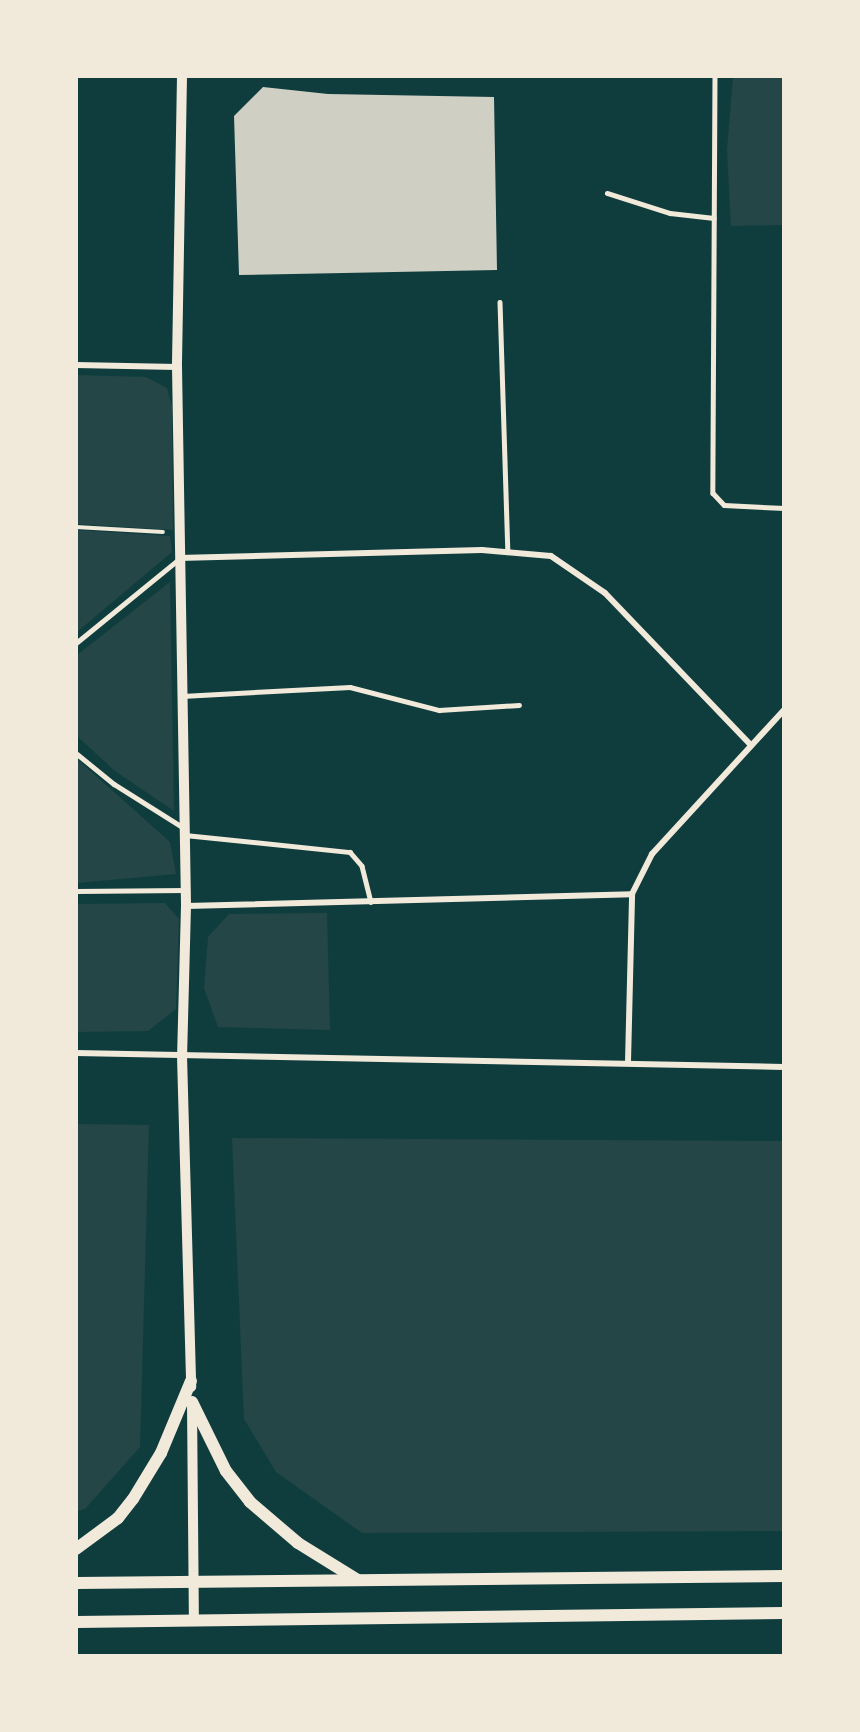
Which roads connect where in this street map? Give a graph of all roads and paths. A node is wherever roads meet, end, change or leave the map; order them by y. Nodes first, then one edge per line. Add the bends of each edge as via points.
1 (182, 76) edge
2 (715, 76) edge
3 (606, 193) dead end
4 (714, 218) junction
5 (500, 302) dead end
6 (76, 365) edge
7 (177, 367) junction
8 (783, 508) edge
9 (76, 528) edge
10 (179, 533) junction
11 (508, 551) junction
12 (179, 558) junction
13 (76, 643) edge
14 (182, 696) junction
15 (519, 705) dead end
16 (783, 710) edge
17 (751, 745) junction
18 (76, 753) edge
19 (185, 831) junction
20 (186, 890) junction
21 (76, 891) edge
22 (632, 894) junction
23 (372, 903) junction
24 (186, 906) junction
25 (76, 1053) edge
26 (182, 1056) junction
27 (628, 1062) junction
28 (783, 1067) edge
29 (191, 1381) junction
30 (192, 1402) junction
31 (76, 1549) edge
32 (783, 1576) edge
33 (358, 1580) junction
34 (76, 1582) edge
35 (194, 1582) junction
36 (783, 1613) edge
37 (194, 1621) junction
38 (76, 1622) edge

1 - 7 street
2 - 4 lane
3 - 4 lane via 670,213
4 - 8 lane via 714,494 724,506
5 - 11 lane
6 - 7 street
7 - 10 street
9 - 10 path
10 - 12 street
11 - 12 street
11 - 17 street via 551,556 580,573 605,593
12 - 13 lane
12 - 14 street
14 - 15 lane via 350,687 438,710
14 - 19 street
16 - 17 street
17 - 22 street via 652,854
18 - 19 lane via 114,784
19 - 20 street
19 - 23 lane via 350,852 362,866
20 - 21 lane
20 - 24 street
22 - 23 street
22 - 27 street
23 - 24 street
24 - 26 street
25 - 26 street
26 - 27 street
26 - 29 street
27 - 28 street
29 - 30 street
29 - 31 main road via 161,1453 133,1499 118,1518
30 - 33 main road via 226,1471 250,1502 298,1543
30 - 35 street
32 - 33 main road
33 - 35 main road
34 - 35 main road
35 - 37 street
36 - 37 main road
37 - 38 main road

